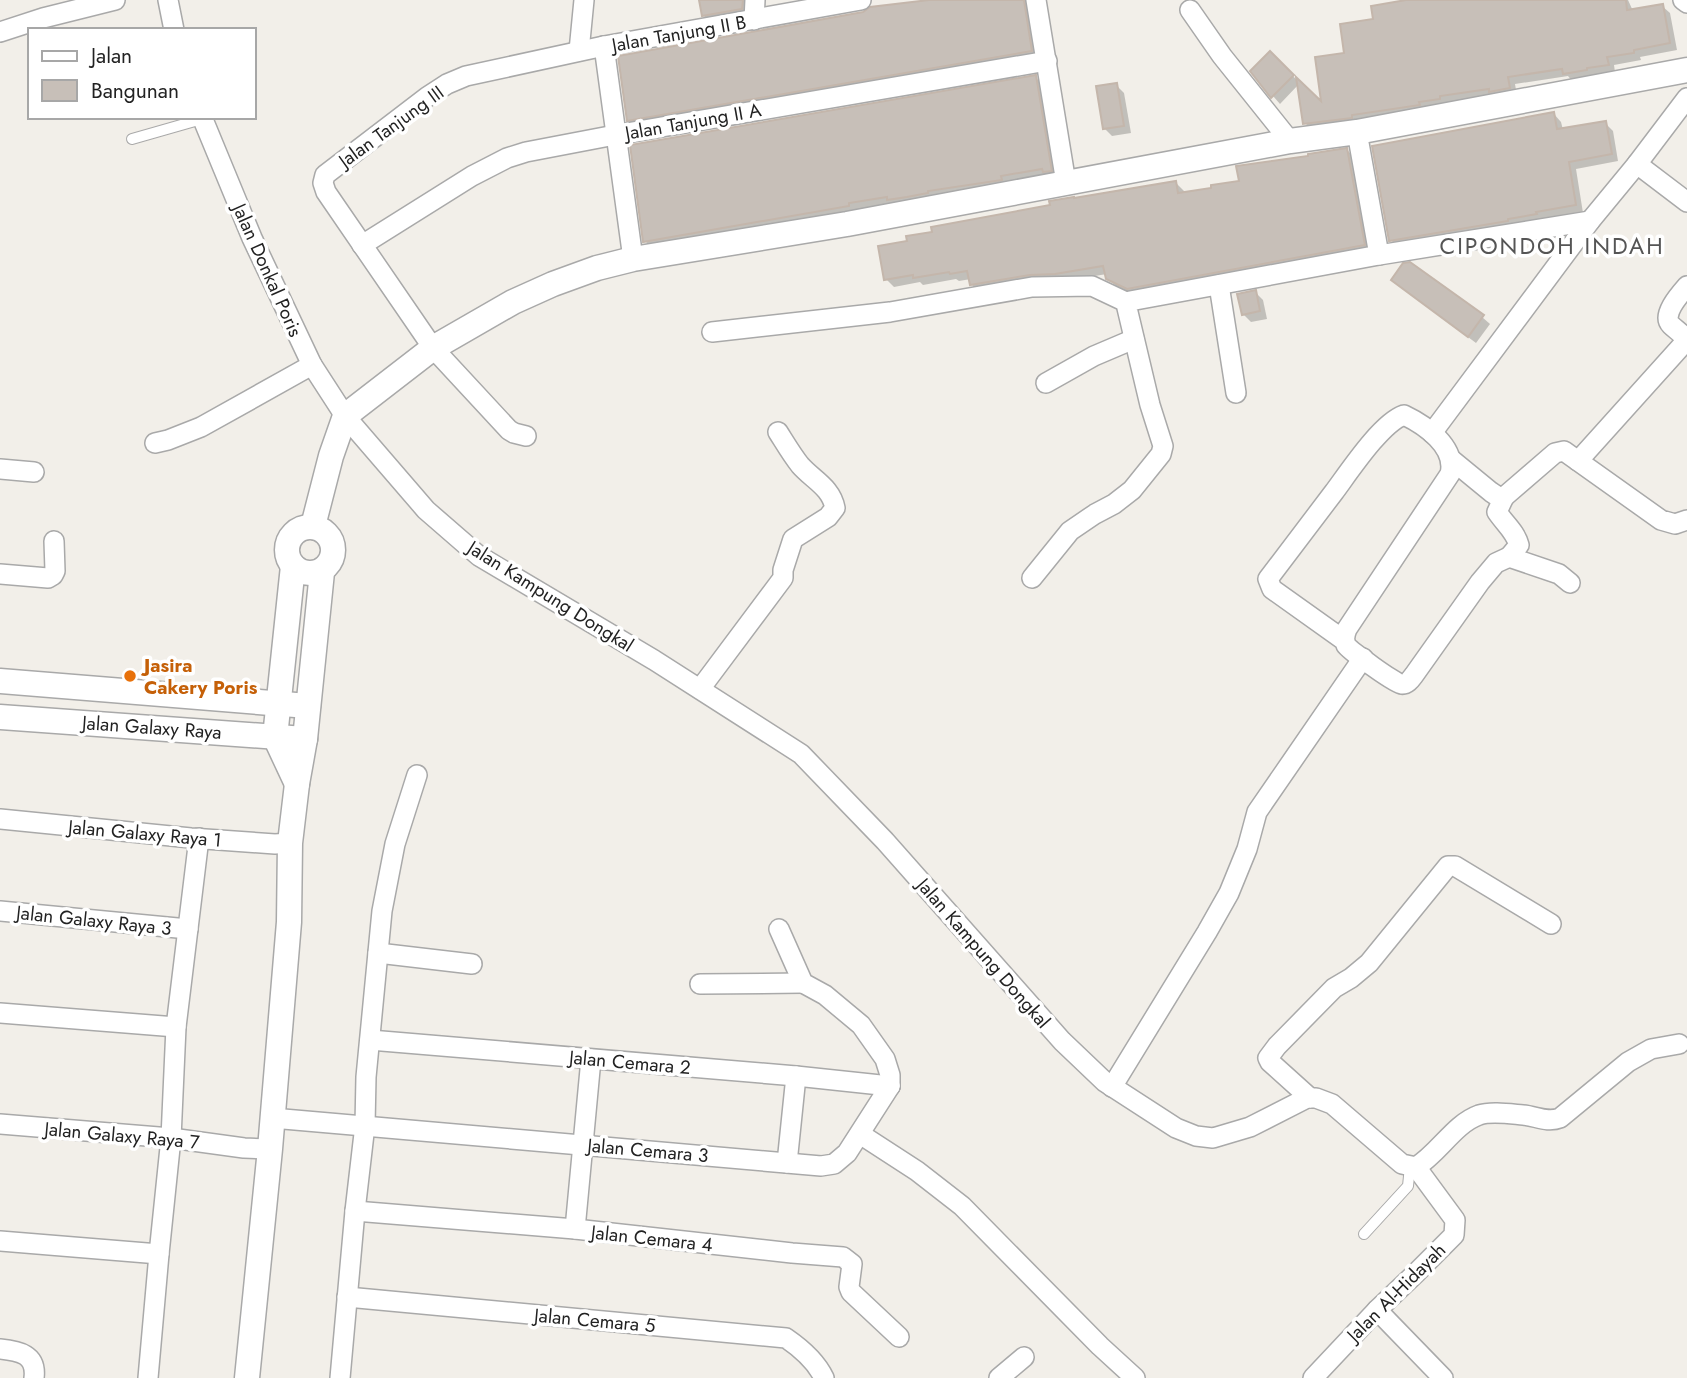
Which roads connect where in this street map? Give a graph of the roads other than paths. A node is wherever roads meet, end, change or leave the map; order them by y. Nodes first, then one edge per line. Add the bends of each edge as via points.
1 (115, 0) edge
2 (168, 0) edge
3 (584, 0) edge
4 (859, 0) edge
5 (1036, 0) edge
6 (1683, 0) edge
7 (1687, 4) edge
8 (755, 10) edge
9 (1190, 10) dead end
10 (174, 28) edge
11 (0, 32) edge
12 (604, 46) junction
13 (579, 51) junction
14 (1047, 61) junction
15 (1687, 70) edge
16 (1687, 98) edge
17 (199, 119) edge
18 (202, 119) edge
19 (1357, 132) junction
20 (615, 135) junction
21 (132, 139) dead end
22 (1290, 141) junction
23 (1637, 164) junction
24 (1066, 183) junction
25 (1687, 202) edge
26 (1590, 221) junction
27 (362, 245) junction
28 (1380, 255) junction
29 (633, 259) junction
30 (1219, 285) junction
31 (1685, 288) edge
32 (1128, 303) junction
33 (712, 332) dead end
34 (1134, 339) junction
35 (433, 348) junction
36 (312, 365) junction
37 (1046, 383) dead end
38 (1236, 393) dead end
39 (345, 416) junction
40 (778, 432) dead end
41 (1432, 433) junction
42 (526, 436) dead end
43 (155, 443) dead end
44 (1452, 460) junction
45 (1578, 461) junction
46 (0, 469) edge
47 (34, 472) dead end
48 (1504, 497) junction
49 (1687, 520) edge
50 (313, 526) junction
51 (54, 541) dead end
52 (1508, 557) junction
53 (293, 566) junction
54 (322, 572) junction
55 (0, 574) edge
56 (1032, 578) dead end
57 (1570, 583) dead end
58 (1345, 641) junction
59 (1363, 658) junction
60 (0, 681) edge
61 (700, 689) junction
62 (279, 703) junction
63 (308, 706) junction
64 (0, 716) edge
65 (275, 737) junction
66 (305, 739) junction
67 (417, 775) dead end
68 (297, 784) junction
69 (0, 819) edge
70 (199, 838) junction
71 (290, 843) junction
72 (0, 911) edge
73 (1551, 924) dead end
74 (188, 929) junction
75 (779, 929) dead end
76 (378, 953) junction
77 (472, 964) dead end
78 (803, 983) junction
79 (700, 984) dead end
80 (0, 1013) edge
81 (176, 1027) junction
82 (370, 1040) junction
83 (1684, 1042) edge
84 (591, 1059) junction
85 (796, 1076) junction
86 (890, 1086) junction
87 (1112, 1087) junction
88 (1310, 1098) junction
89 (272, 1118) junction
90 (0, 1124) edge
91 (365, 1125) junction
92 (860, 1134) junction
93 (171, 1138) junction
94 (583, 1144) junction
95 (270, 1149) junction
96 (788, 1163) junction
97 (1413, 1167) junction
98 (355, 1211) junction
99 (575, 1230) junction
100 (1364, 1234) dead end
101 (0, 1241) edge
102 (159, 1254) junction
103 (347, 1297) junction
104 (1377, 1310) junction
105 (899, 1337) dead end
106 (0, 1349) edge
107 (1024, 1357) dead end
108 (34, 1378) edge
109 (148, 1378) edge
110 (247, 1378) edge
111 (340, 1378) edge
112 (824, 1378) edge
113 (999, 1378) edge
114 (1135, 1378) edge
115 (1313, 1378) edge
116 (1443, 1378) edge

1 - 11 street
2 - 10 street
3 - 13 street
4 - 8 street, Jalan Tanjung II B
5 - 14 street
6 - 7 street
8 - 12 street, Jalan Tanjung II B
9 - 22 street
12 - 13 street, Jalan Tanjung II B
12 - 20 street
13 - 27 street, Jalan Tanjung III via 447,84 328,171 323,178 326,192
14 - 20 street, Jalan Tanjung II A
14 - 24 street
15 - 19 street
16 - 23 street
17 - 21 lane
18 - 36 street, Jalan Donkal Poris
19 - 22 street
19 - 28 street
20 - 27 street, Jalan Tanjung II A via 507,158
20 - 29 street
22 - 24 street
23 - 25 street
23 - 26 street
24 - 29 street
26 - 28 street
26 - 41 street
27 - 35 street, Jalan Tanjung III
28 - 30 street
29 - 35 street via 553,284
30 - 32 street
30 - 38 street
31 - 45 street via 1667,320 1686,341
32 - 33 street via 1092,286 1032,287 890,312
32 - 34 street
34 - 37 street
34 - 56 street via 1163,449 1132,489 1070,531
35 - 39 street
35 - 42 street, Jalan Tanjung III via 509,430
36 - 39 street, Jalan Donkal Poris
36 - 43 street via 201,427
39 - 50 street
39 - 61 street, Jalan Kampung Dongkal via 426,510 479,556
40 - 61 street via 800,465 824,486 835,508 793,538 783,578
41 - 44 street
41 - 58 street via 1399,416 1368,448 1268,579 1272,589
44 - 48 street
44 - 58 street via 1450,474 1353,619
45 - 48 street via 1564,451 1555,453
45 - 49 street via 1661,520 1675,524
46 - 47 street
48 - 52 street via 1497,512 1519,545
50 - 53 street via 301,527 291,535 287,547
50 - 54 street via 332,540 334,552
51 - 55 street via 53,575
52 - 57 street
52 - 59 street via 1496,563 1480,582 1408,682 1396,682
53 - 54 street via 308,573
53 - 62 street
54 - 63 street
58 - 59 street
59 - 87 street via 1257,812 1229,893
60 - 62 street, Jalan Galaxy Raya
61 - 87 street, Jalan Kampung Dongkal via 801,754 885,841 1062,1041
62 - 63 street, Jalan Galaxy Raya
62 - 65 street
63 - 66 street
64 - 65 street, Jalan Galaxy Raya
65 - 66 street, Jalan Galaxy Raya
65 - 68 street
66 - 68 street
67 - 76 street via 395,844
68 - 71 street
69 - 70 street, Jalan Galaxy Raya 1
70 - 71 street, Jalan Galaxy Raya 1
70 - 74 street
71 - 89 street via 289,922
72 - 74 street, Jalan Galaxy Raya 3
73 - 88 street via 1448,866 1370,963 1334,988 1268,1058
74 - 81 street
75 - 78 street
76 - 77 street
76 - 82 street
78 - 79 street
78 - 86 street via 861,1025 885,1059
80 - 81 street
81 - 93 street
82 - 84 street, Jalan Cemara 2
82 - 91 street
83 - 97 street via 1651,1049 1628,1062 1560,1118 1551,1121 1496,1112 1478,1115
84 - 85 street, Jalan Cemara 2
84 - 94 street
85 - 86 street, Jalan Cemara 2
85 - 96 street
86 - 92 street, Jalan Cemara 3
87 - 88 street, Jalan Kampung Dongkal via 1176,1128 1213,1138 1250,1127
88 - 97 street via 1332,1104 1402,1164
89 - 91 street, Jalan Cemara 3
89 - 95 street
90 - 93 street, Jalan Galaxy Raya 7
91 - 94 street, Jalan Cemara 3
91 - 98 street
92 - 96 street, Jalan Cemara 3 via 834,1164
92 - 114 street via 962,1206
93 - 95 street, Jalan Galaxy Raya 7
93 - 102 street
94 - 96 street, Jalan Cemara 3
94 - 99 street
95 - 110 street
97 - 100 lane via 1408,1186
97 - 104 street, Jalan Al-Hidayah via 1455,1220 1454,1234
98 - 99 street, Jalan Cemara 4
98 - 103 street
99 - 105 street, Jalan Cemara 4 via 843,1257 852,1264 851,1292
101 - 102 street
102 - 109 street
103 - 111 street
103 - 112 street, Jalan Cemara 5 via 786,1338 809,1355
104 - 115 street, Jalan Al-Hidayah
104 - 116 street
106 - 108 street via 29,1357
107 - 113 street

